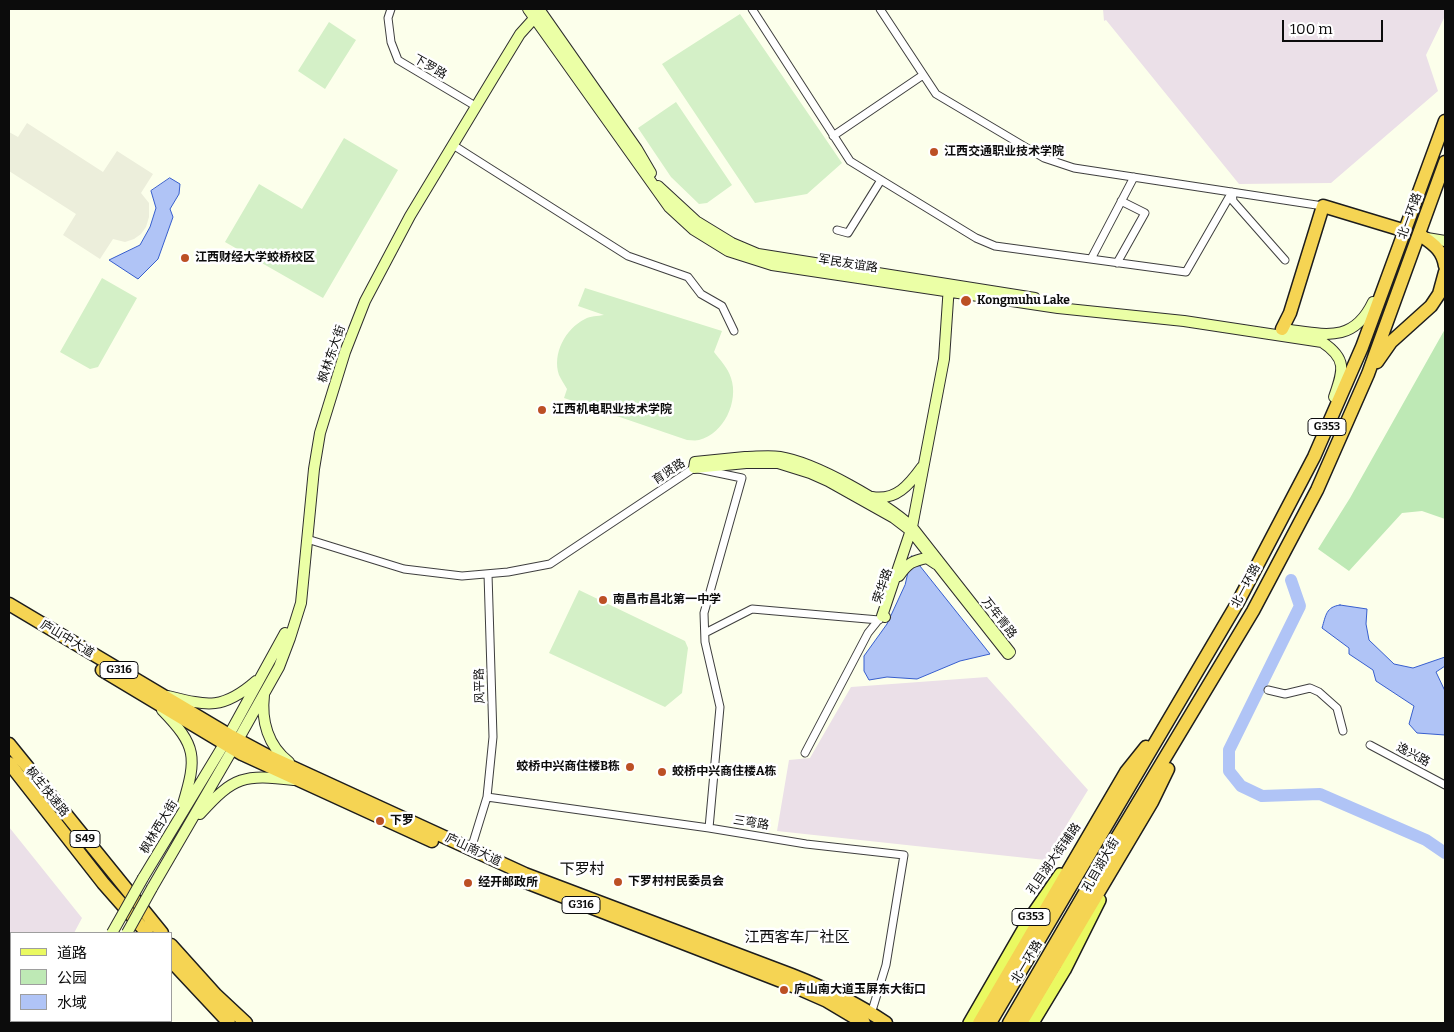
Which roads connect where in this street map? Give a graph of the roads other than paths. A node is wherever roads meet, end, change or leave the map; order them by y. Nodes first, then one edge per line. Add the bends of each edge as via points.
1 (391, 9) edge
2 (752, 9) edge
3 (880, 9) edge
4 (534, 11) edge
5 (923, 75) junction
6 (472, 104) junction
7 (1445, 121) edge
8 (834, 136) junction
9 (453, 145) junction
10 (1445, 162) edge
11 (1134, 177) junction
12 (882, 180) junction
13 (1232, 192) junction
14 (1121, 201) junction
15 (1322, 206) junction
16 (1399, 229) dead end
17 (837, 230) dead end
18 (1423, 237) joint
19 (1445, 241) edge
20 (1399, 249) junction
21 (1091, 260) junction
22 (1285, 260) dead end
23 (1117, 263) junction
24 (1445, 266) edge
25 (1445, 272) edge
26 (951, 288) junction
27 (734, 331) dead end
28 (1281, 332) junction
29 (1368, 374) junction
30 (1314, 457) junction
31 (924, 464) junction
32 (694, 468) junction
33 (868, 497) junction
34 (912, 531) junction
35 (307, 539) junction
36 (937, 564) junction
37 (488, 574) junction
38 (899, 577) junction
39 (9, 604) edge
40 (9, 613) edge
41 (880, 618) junction
42 (705, 633) junction
43 (262, 676) junction
44 (1268, 690) dead end
45 (265, 692) junction
46 (157, 698) junction
47 (1196, 707) junction
48 (1172, 715) junction
49 (1343, 731) dead end
50 (231, 742) junction
51 (9, 744) edge
52 (1370, 745) dead end
53 (806, 753) dead end
54 (9, 763) edge
55 (301, 776) junction
56 (1445, 785) edge
57 (487, 797) junction
58 (1101, 815) junction
59 (179, 818) junction
60 (709, 828) junction
61 (178, 843) junction
62 (1127, 846) junction
63 (471, 849) junction
64 (113, 932) edge
65 (128, 932) edge
66 (146, 932) edge
67 (161, 932) edge
68 (172, 946) edge
69 (172, 962) edge
70 (1006, 987) junction
71 (1028, 1000) junction
72 (868, 1018) edge
73 (229, 1023) edge
74 (246, 1023) edge
75 (886, 1023) edge
76 (969, 1023) edge
77 (979, 1023) edge
78 (990, 1023) edge
79 (1009, 1023) edge
80 (1021, 1023) edge
81 (1033, 1023) edge

1 - 6 street, 下罗路 via 388,18 391,42 398,60
2 - 8 street
3 - 5 street
4 - 6 street, 枫林东大街 via 517,29
4 - 9 street, 枫林东大街
4 - 26 street, 军民友谊路 via 658,193 694,230 728,251 772,265
5 - 8 street
5 - 11 street via 936,94 1044,158 1074,168
6 - 43 street, 枫林东大街 via 366,289 340,348 312,450 296,604 282,640
7 - 20 highway, 北一环路 / G353
8 - 12 street via 850,161
9 - 27 street via 628,256 688,277 701,294 722,306
9 - 35 street, 枫林东大街 via 365,300 345,352 320,433
10 - 29 highway, 北一环路 / G353
11 - 13 street
11 - 14 street
12 - 17 street via 848,233
12 - 21 street via 976,238 995,246
13 - 15 street
13 - 22 street via 1233,201
13 - 23 street via 1186,272
14 - 21 street
14 - 23 street via 1145,213
15 - 16 highway
15 - 28 highway
18 - 19 street
18 - 24 highway via 1439,249
20 - 28 street via 1368,312 1350,330 1325,335
20 - 30 highway, 北一环路 / G353 via 1362,347
21 - 23 street
25 - 29 highway via 1440,294 1431,306 1391,342
26 - 28 street, 军民友谊路 via 1184,315
26 - 31 street, 荣华路 via 944,358
26 - 34 street, 荣华路 via 948,358
28 - 30 street via 1322,342 1340,356 1342,363 1341,378
29 - 47 highway, 北一环路 / G353 via 1312,498 1253,611
30 - 48 highway, 北一环路 / G353 via 1238,602
31 - 33 street via 900,492 881,499
31 - 34 street, 荣华路
32 - 33 street, 万年青路 via 695,462 780,457 813,467
32 - 34 street, 万年青路 via 778,463 810,472
32 - 37 street, 育贤路 via 550,564
32 - 42 street, 育贤路 via 742,478 704,613
33 - 34 street, 万年青路 via 896,513
34 - 36 street, 万年青路
34 - 36 street, 万年青路 via 1010,652 1008,654
34 - 38 street, 荣华路
34 - 41 street, 荣华路
35 - 37 street, 育贤路 via 404,569 462,576
35 - 45 street, 枫林东大街 via 301,604 282,660
36 - 38 street via 927,558 918,560 908,564
37 - 57 street, 风平路 via 493,737
38 - 41 street, 荣华路 via 885,617
39 - 46 highway, 庐山中大道 / G316
40 - 46 highway, 庐山中大道 / G316
41 - 42 street via 752,609
41 - 53 street via 868,633
42 - 60 street, 育贤路 via 720,707
43 - 46 street via 221,703
43 - 50 street, 枫林东大街
44 - 49 street via 1285,694 1310,688 1319,692 1337,708
45 - 50 street, 枫林东大街
45 - 55 street via 264,717 268,734 278,753
46 - 50 highway, 庐山中大道 / G316
46 - 59 street via 192,752 190,782
47 - 62 highway, G353 via 1152,802
47 - 71 highway, 孔目湖大街
48 - 58 highway, G353 via 1126,772
48 - 70 highway, 北一环路
50 - 55 highway, 庐山南大道 / G316 via 262,764
50 - 59 street, 枫林西大街
50 - 61 street, 枫林西大街
51 - 67 highway, 枫生快速路 / S49
52 - 56 street, 逸兴路
54 - 66 highway, 枫生快速路 / S49 via 103,883
55 - 61 street via 256,777 235,782 213,800
55 - 63 highway, 庐山南大道 / G316
55 - 72 highway, 庐山南大道 / G316 via 542,890 786,983
57 - 60 street, 三弯路
57 - 63 street
58 - 70 highway
58 - 76 main road, 孔目湖大街辅路 / G353 via 1029,919
59 - 64 street, 枫林西大街, bridge
60 - 72 street, 三弯路 via 806,844 904,855 886,964
61 - 65 street, 枫林西大街, bridge
62 - 71 highway
62 - 81 main road, G353 via 1065,970
63 - 72 highway, 庐山南大道 / G316 via 525,874 792,974 832,992
68 - 74 highway
69 - 73 highway
70 - 77 highway
70 - 78 highway, 北一环路
71 - 79 highway, 孔目湖大街
71 - 80 highway
72 - 75 highway, 庐山南大道 / G316

